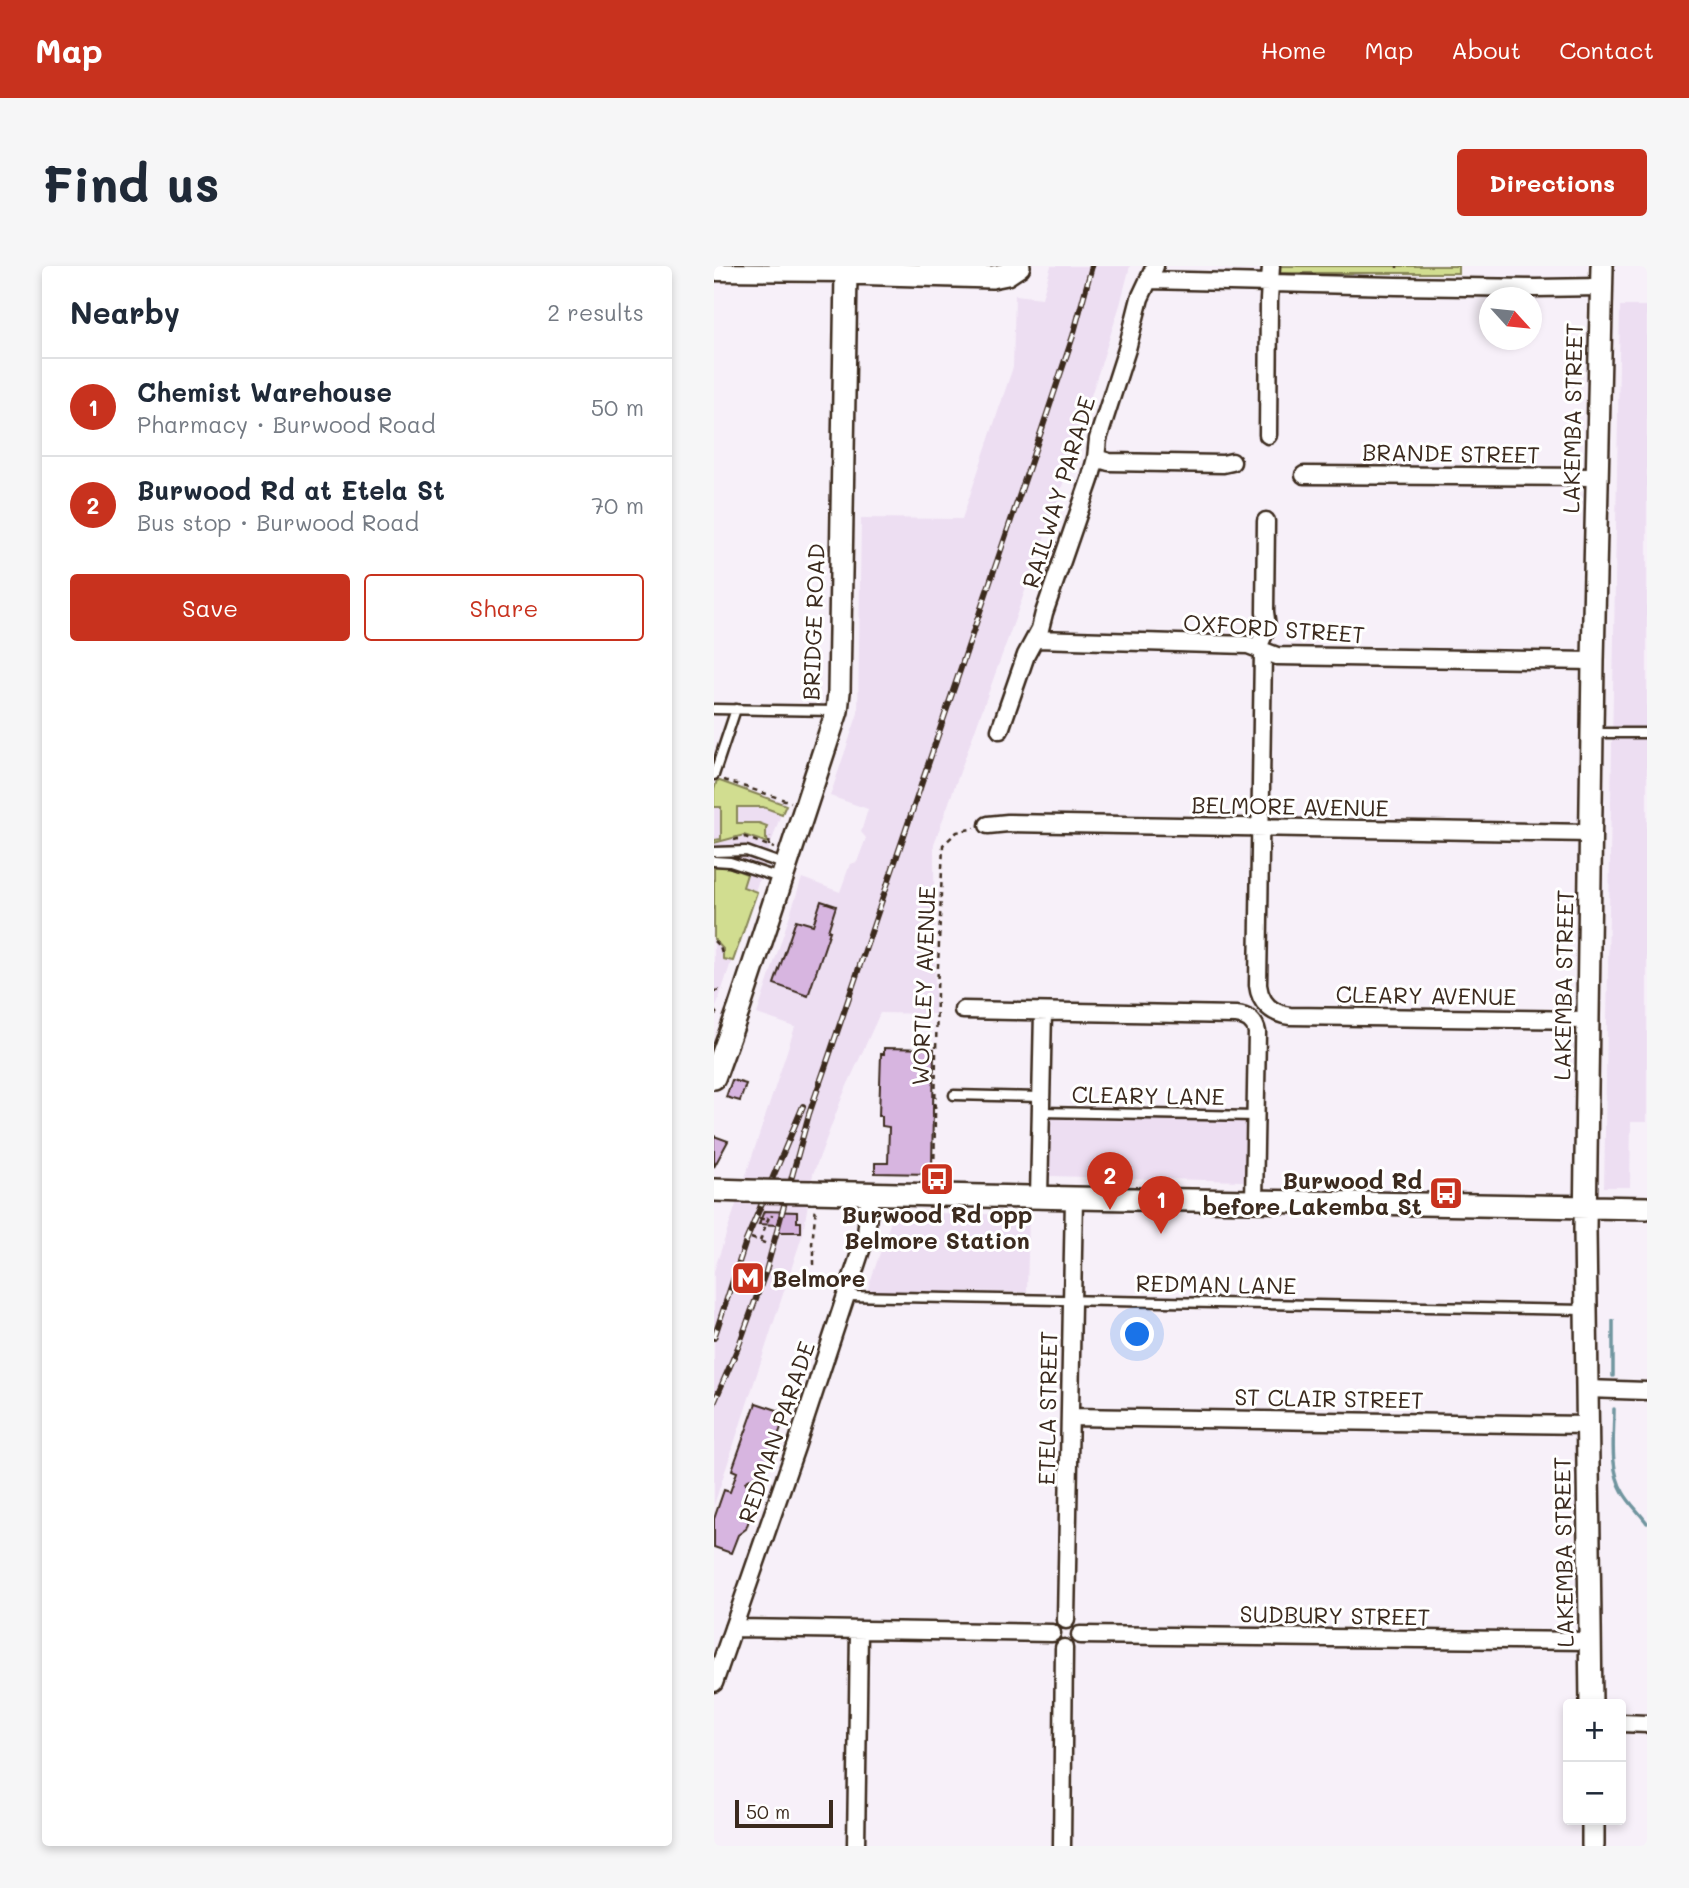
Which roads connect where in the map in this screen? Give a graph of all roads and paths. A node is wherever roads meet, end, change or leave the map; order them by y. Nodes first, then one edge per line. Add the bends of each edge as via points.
1 (1019, 266) edge
2 (1271, 266) edge
3 (714, 272) edge
4 (846, 273) junction
5 (1152, 273) edge
6 (1602, 276) edge
7 (1271, 284) junction
8 (1268, 435) dead end
9 (1096, 458) junction
10 (1232, 462) dead end
11 (1304, 475) dead end
12 (1598, 477) junction
13 (1266, 521) dead end
14 (1036, 639) junction
15 (1261, 650) junction
16 (1593, 661) junction
17 (714, 709) edge
18 (736, 709) junction
19 (837, 711) junction
20 (1000, 730) dead end
21 (1593, 733) junction
22 (1647, 733) edge
23 (714, 776) edge
24 (806, 807) junction
25 (988, 825) joint
26 (1260, 828) junction
27 (1591, 833) junction
28 (770, 836) dead end
29 (769, 846) dead end
30 (714, 852) edge
31 (714, 861) edge
32 (785, 872) junction
33 (714, 941) edge
34 (722, 954) dead end
35 (724, 990) dead end
36 (714, 991) edge
37 (963, 1010) dead end
38 (1043, 1012) junction
39 (1588, 1020) junction
40 (714, 1078) edge
41 (954, 1095) dead end
42 (1041, 1104) junction
43 (1256, 1116) junction
44 (934, 1178) dead end
45 (714, 1190) edge
46 (870, 1194) junction
47 (1039, 1197) junction
48 (1073, 1198) junction
49 (814, 1199) junction
50 (1254, 1201) junction
51 (1586, 1207) junction
52 (1647, 1208) edge
53 (759, 1218) dead end
54 (751, 1238) dead end
55 (760, 1241) junction
56 (770, 1245) dead end
57 (814, 1265) dead end
58 (825, 1285) dead end
59 (831, 1287) dead end
60 (846, 1296) junction
61 (1072, 1301) junction
62 (1586, 1310) junction
63 (1587, 1389) junction
64 (1647, 1391) edge
65 (1070, 1417) junction
66 (1588, 1425) junction
67 (1066, 1620) junction
68 (733, 1628) junction
69 (859, 1631) junction
70 (1052, 1633) junction
71 (1080, 1635) junction
72 (1590, 1641) junction
73 (1064, 1648) junction
74 (714, 1683) edge
75 (1591, 1699) edge
76 (1626, 1723) edge
77 (1647, 1724) edge
78 (1593, 1825) edge
79 (856, 1846) edge
80 (1062, 1846) edge
81 (1593, 1846) edge

1 - 4 main road via 992,277
2 - 7 street
3 - 4 street
4 - 19 main road, BRIDGE ROAD
5 - 7 street
5 - 9 street, RAILWAY PARADE via 1140,298
6 - 7 street via 1535,288
6 - 12 main road, LAKEMBA STREET
7 - 8 street
9 - 10 street via 1109,462
9 - 14 street, RAILWAY PARADE
11 - 12 street, BRANDE STREET
12 - 16 main road, LAKEMBA STREET
13 - 15 street via 1267,627
14 - 15 street, OXFORD STREET via 1248,645
14 - 20 street, RAILWAY PARADE
15 - 16 street, OXFORD STREET via 1277,656
15 - 26 street
16 - 21 main road, LAKEMBA STREET
17 - 18 lane
18 - 19 lane
18 - 23 lane
19 - 24 main road, BRIDGE ROAD
21 - 22 lane
21 - 27 main road, LAKEMBA STREET
23 - 24 path
24 - 32 main road, BRIDGE ROAD
25 - 26 street, BELMORE AVENUE
25 - 44 path, WORTLEY AVENUE via 957,832 943,845
26 - 27 street, BELMORE AVENUE
26 - 39 street, CLEARY AVENUE via 1258,985 1260,997 1279,1014
27 - 39 main road, LAKEMBA STREET
28 - 29 path
30 - 32 lane via 746,851
31 - 32 lane
32 - 40 main road, BRIDGE ROAD
33 - 34 path
35 - 36 path
37 - 38 street
38 - 42 street
38 - 43 street via 1236,1015 1251,1020 1258,1032
39 - 51 main road, LAKEMBA STREET
41 - 42 lane, CLEARY LANE
42 - 43 lane, CLEARY LANE
42 - 47 street
43 - 50 street
45 - 49 main road, bridge
46 - 47 main road
46 - 49 main road
46 - 60 street, REDMAN PARADE via 866,1235
47 - 48 main road
48 - 50 main road
48 - 61 street, ETELA STREET
49 - 57 path
50 - 51 main road
51 - 52 main road
51 - 62 main road, LAKEMBA STREET
53 - 55 path via 769,1216
54 - 55 path
55 - 56 path
58 - 59 path
60 - 61 lane, REDMAN LANE
60 - 68 street, REDMAN PARADE
61 - 62 lane, REDMAN LANE
61 - 65 street, ETELA STREET
62 - 63 main road, LAKEMBA STREET
63 - 64 street
63 - 66 main road, LAKEMBA STREET
65 - 66 street, ST CLAIR STREET
65 - 67 street, ETELA STREET
66 - 72 main road, LAKEMBA STREET
67 - 70 street
67 - 71 street via 1078,1626
68 - 69 street
68 - 74 street, REDMAN PARADE
69 - 70 street
69 - 79 street
70 - 73 street
71 - 72 street, SUDBURY STREET
71 - 73 street via 1073,1646
72 - 75 main road, LAKEMBA STREET
73 - 80 street
76 - 77 street
78 - 81 main road

